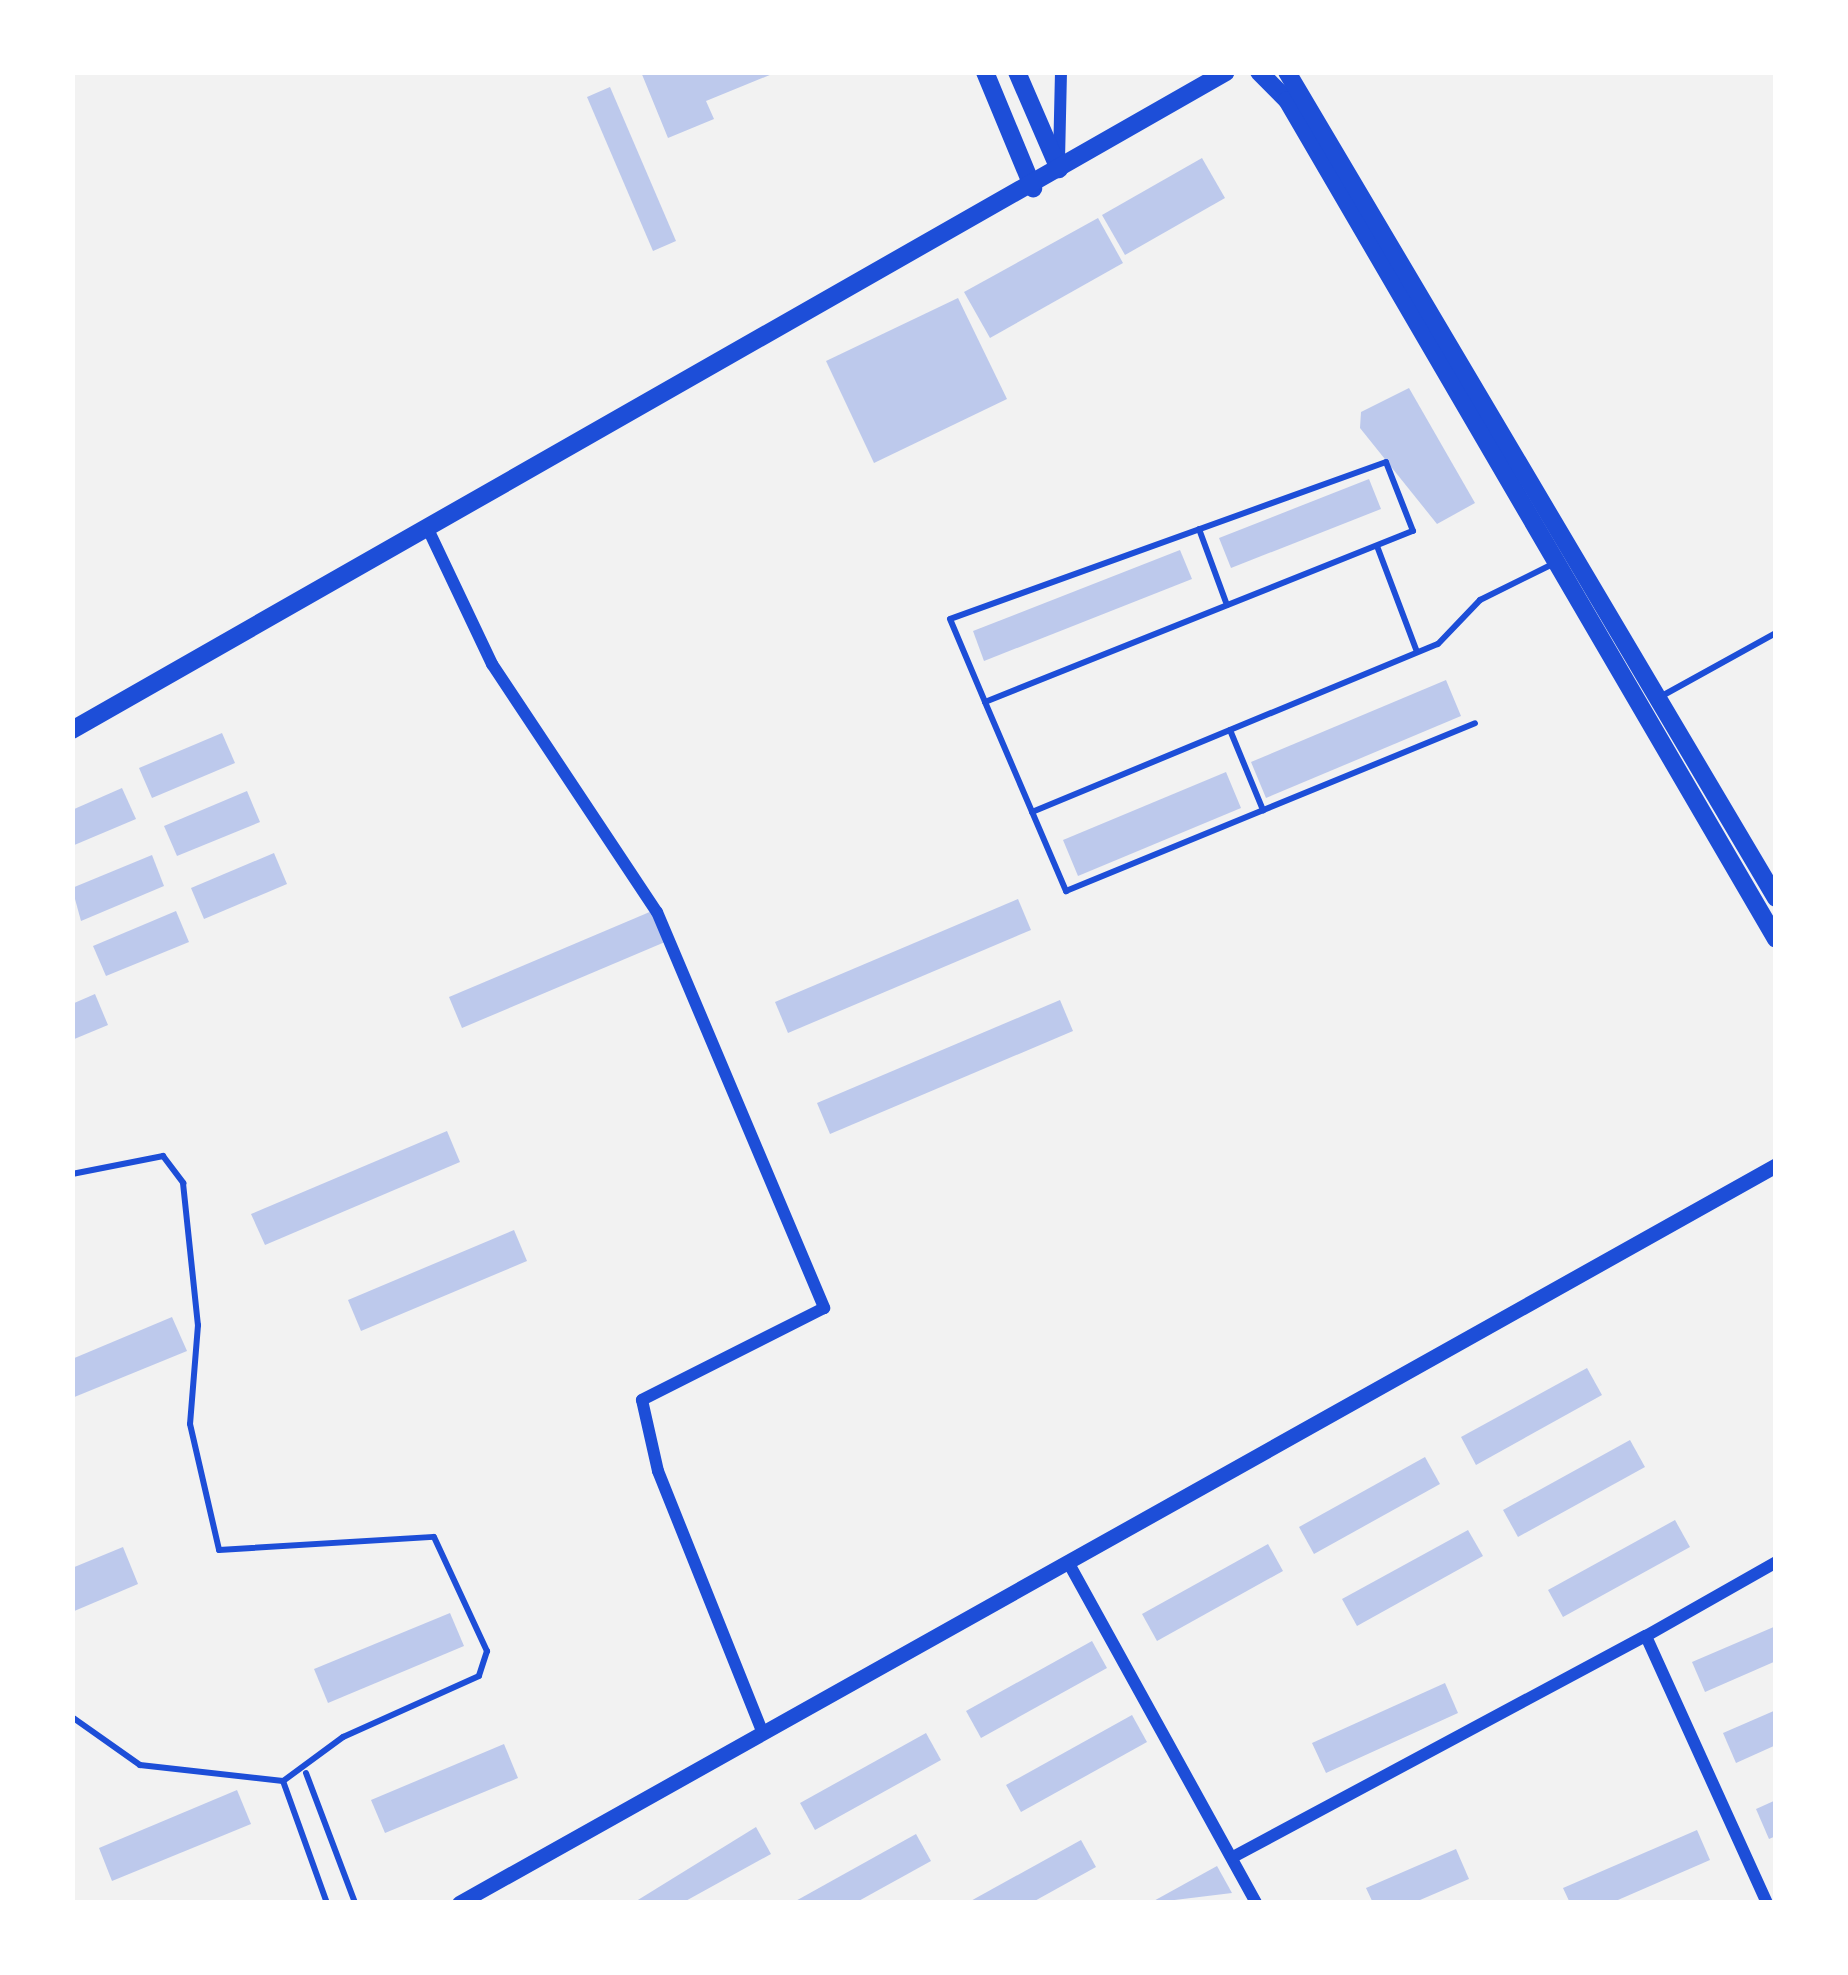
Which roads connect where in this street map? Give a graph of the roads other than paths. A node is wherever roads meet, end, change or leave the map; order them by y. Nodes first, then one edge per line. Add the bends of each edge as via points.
1 (985, 72) edge
2 (1017, 72) edge
3 (1061, 72) edge
4 (1226, 72) edge
5 (1259, 72) edge
6 (1287, 72) edge
7 (1058, 169) junction
8 (1033, 188) junction
9 (427, 527) junction
10 (1199, 529) junction
11 (1377, 546) junction
12 (1564, 557) junction
13 (1228, 605) junction
14 (1776, 632) edge
15 (1417, 652) junction
16 (1660, 697) junction
17 (985, 702) junction
18 (1475, 723) dead end
19 (72, 730) edge
20 (1230, 730) junction
21 (1263, 810) junction
22 (1032, 812) junction
23 (1776, 898) edge
24 (1776, 939) edge
25 (1776, 1165) edge
26 (72, 1174) edge
27 (1068, 1562) junction
28 (1776, 1562) edge
29 (1646, 1636) junction
30 (72, 1717) edge
31 (764, 1733) junction
32 (306, 1773) junction
33 (283, 1781) junction
34 (1233, 1857) junction
35 (327, 1903) edge
36 (355, 1903) edge
37 (459, 1903) edge
38 (1256, 1903) edge
39 (1767, 1903) edge

1 - 8 main road
2 - 7 main road
3 - 7 street
4 - 7 main road
5 - 12 main road via 1287,100
6 - 12 main road
7 - 8 main road
8 - 9 main road
9 - 19 main road
9 - 31 street via 492,664 657,912 824,1308 642,1400 658,1472
10 - 11 lane via 1386,462 1413,531
10 - 13 lane
10 - 17 lane via 950,619
11 - 13 lane
11 - 15 lane
12 - 15 lane via 1480,600
12 - 16 main road
12 - 24 main road
13 - 17 lane
14 - 16 lane
15 - 20 lane
16 - 23 main road
17 - 22 lane
18 - 21 lane
20 - 21 lane
20 - 22 lane
21 - 22 lane via 1066,891
25 - 27 street
26 - 32 lane via 148,1155 183,1183 198,1325 190,1424 219,1550 237,1557 412,1531 447,1546 487,1665 344,1737
27 - 31 street
27 - 34 street
28 - 29 street
29 - 34 street
29 - 39 street
30 - 33 lane via 140,1766
31 - 37 street
32 - 33 lane
32 - 36 lane
33 - 35 lane
34 - 38 street

